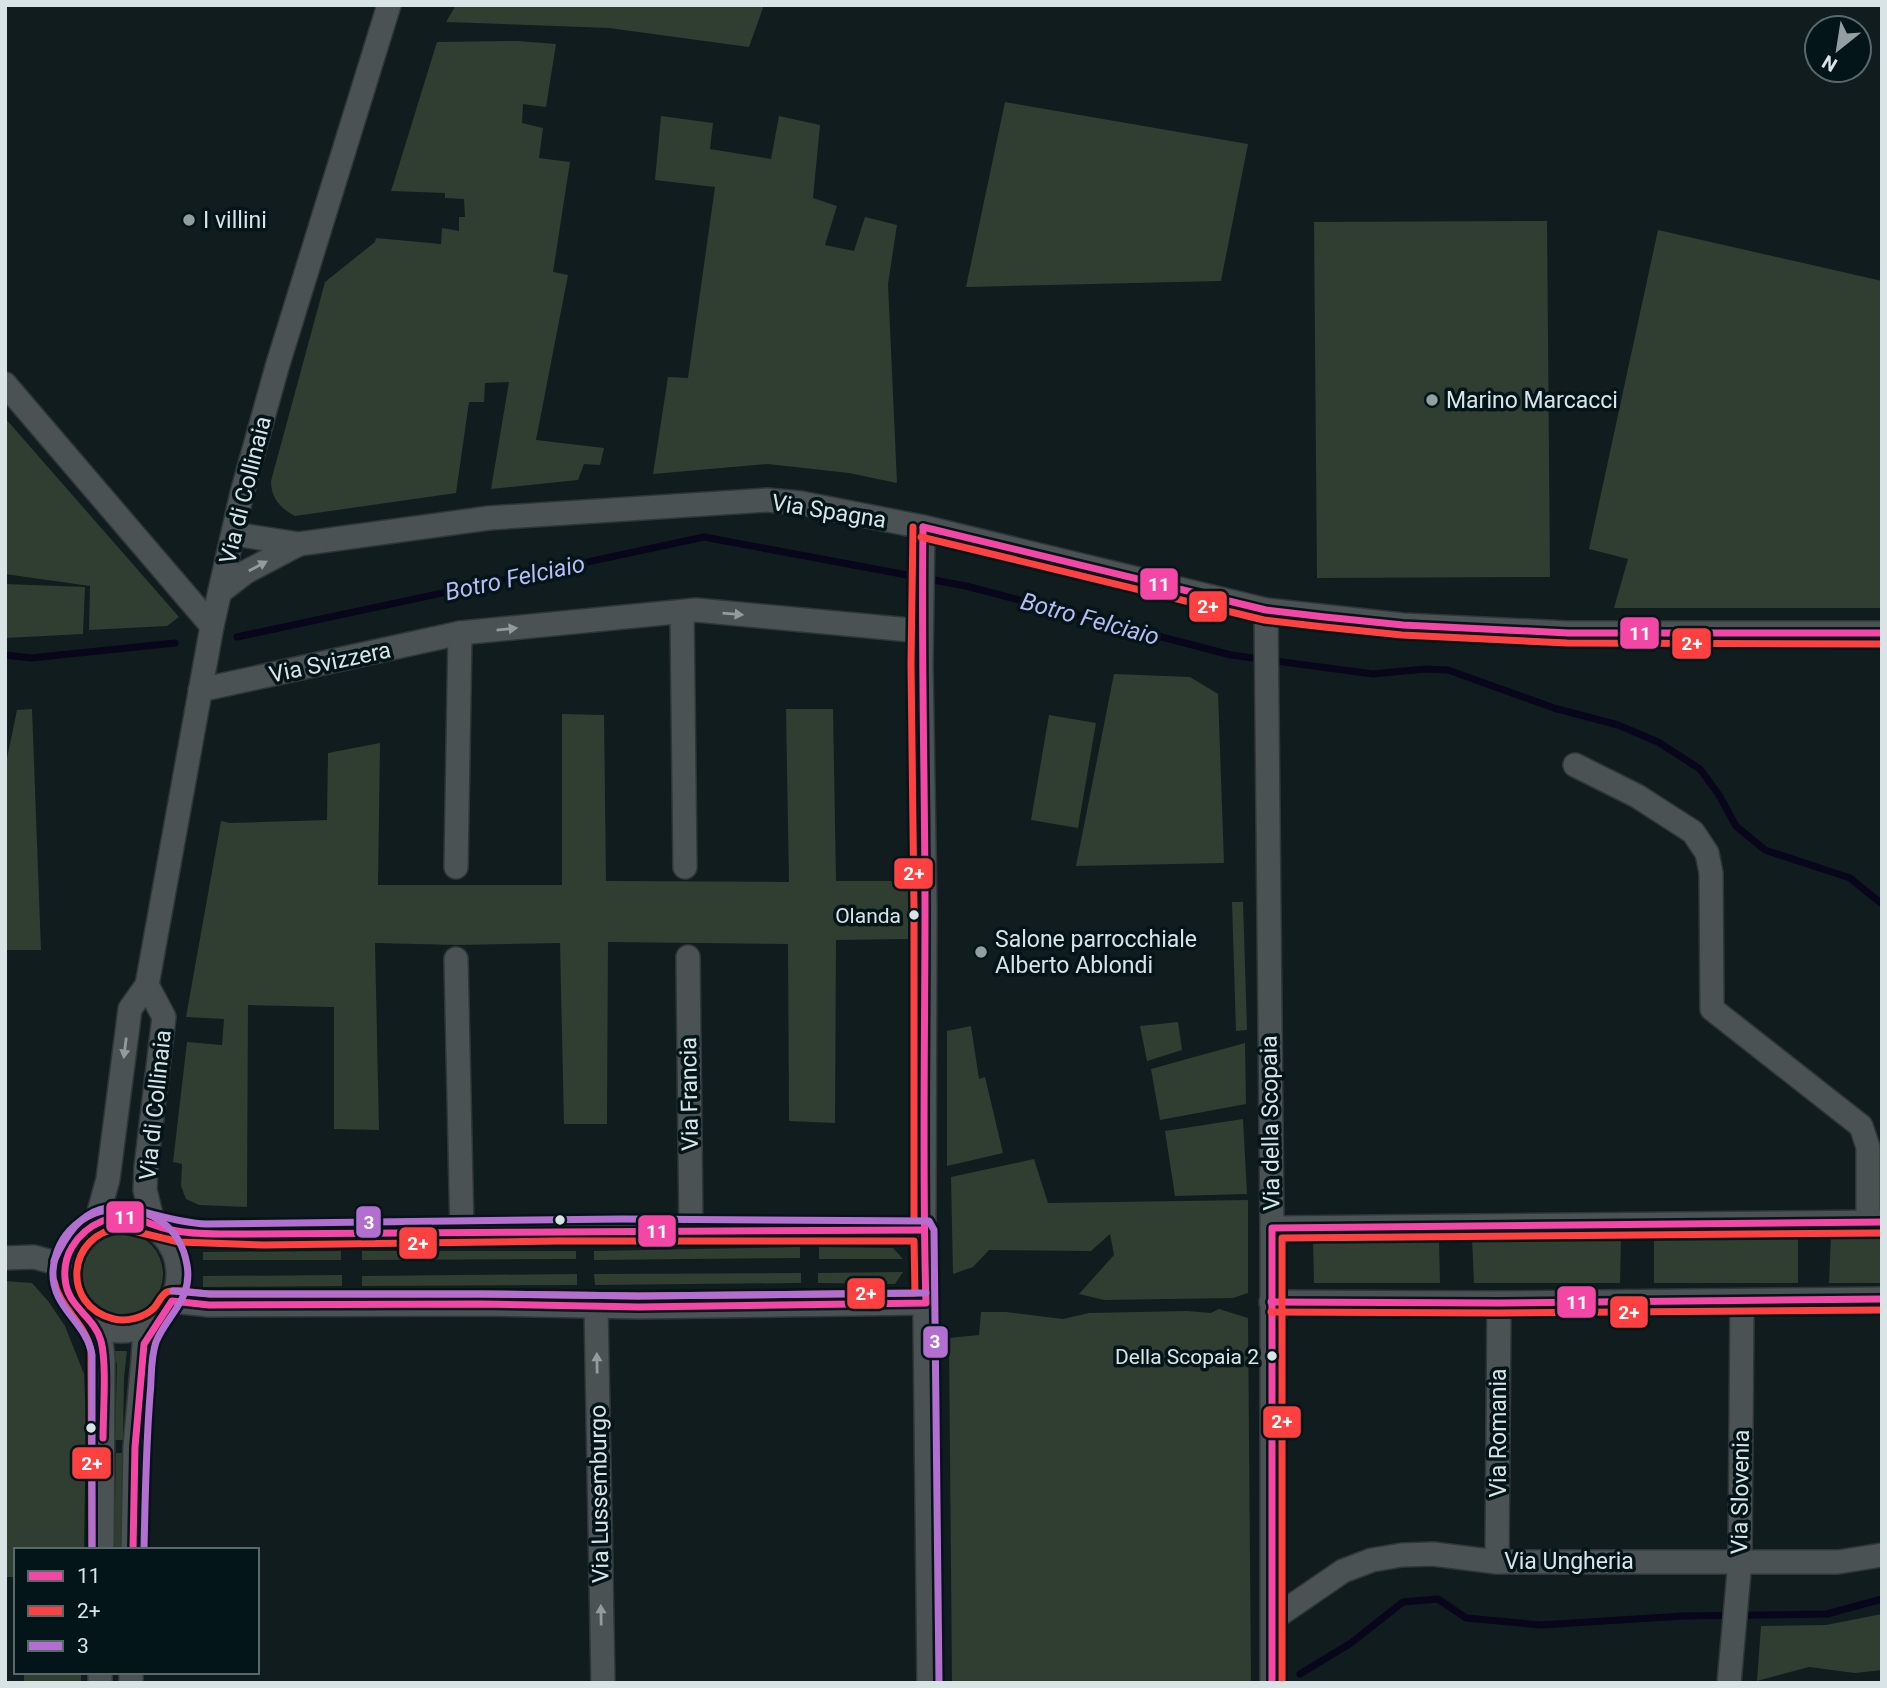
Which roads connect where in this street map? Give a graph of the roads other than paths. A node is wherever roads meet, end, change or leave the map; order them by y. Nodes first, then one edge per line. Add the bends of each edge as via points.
1 (389, 5) edge
2 (5, 384) edge
3 (923, 527) junction
4 (234, 534) junction
5 (299, 544) junction
6 (220, 592) junction
7 (1266, 610) junction
8 (682, 612) junction
9 (212, 626) junction
10 (921, 626) junction
11 (460, 633) junction
12 (1882, 633) edge
13 (200, 690) junction
14 (1576, 765) dead end
15 (456, 867) dead end
16 (685, 867) dead end
17 (688, 957) dead end
18 (456, 959) dead end
19 (147, 985) junction
20 (1874, 1142) edge
21 (1875, 1222) edge
22 (96, 1223) junction
23 (154, 1227) junction
24 (1272, 1228) junction
25 (924, 1230) junction
26 (691, 1231) junction
27 (462, 1233) junction
28 (5, 1258) edge
29 (64, 1265) junction
30 (1882, 1299) edge
31 (172, 1301) junction
32 (1742, 1301) junction
33 (1271, 1302) junction
34 (926, 1303) junction
35 (1499, 1303) junction
36 (596, 1306) junction
37 (91, 1321) junction
38 (158, 1321) junction
39 (102, 1548) edge
40 (133, 1548) edge
41 (1882, 1555) edge
42 (1497, 1562) junction
43 (1739, 1571) junction
44 (1273, 1619) junction
45 (603, 1683) edge
46 (929, 1683) edge
47 (1272, 1683) edge
48 (1729, 1683) edge

1 - 4 street, Via di Collinaia via 277,367
2 - 9 street
3 - 5 street, Via Spagna via 767,500 489,518
3 - 7 street, Via Spagna
3 - 10 street
4 - 5 street, Via Spagna
4 - 6 street, Via di Collinaia
6 -> 5 street, Via Spagna via 246,572
6 - 9 street, Via di Collinaia
7 - 12 street, Via Spagna via 1403,625 1568,633
7 - 24 street, Via della Scopaia
8 -> 10 street, Via Svizzera
11 -> 8 street, Via Svizzera
8 - 16 street
9 - 13 street, Via di Collinaia
10 - 25 street
11 - 13 street, Via Svizzera
11 - 15 street
13 - 19 street, Via di Collinaia
14 - 20 street via 1693,832 1707,853 1711,873 1712,1009 1853,1118
17 - 26 street, Via Francia
18 - 27 street
19 -> 22 street, Via di Collinaia via 130,1009 108,1179
19 - 23 street, Via di Collinaia via 164,1017 146,1167 145,1190
20 - 21 street
21 - 24 street
22 - 23 street via 124,1217
22 - 29 street via 72,1247
23 - 27 street via 242,1234
23 - 31 street via 173,1253 177,1268
24 - 33 street, Via della Scopaia
25 - 26 street
25 - 34 street
26 - 27 street
28 - 29 street via 34,1257
29 - 37 street via 69,1297
30 - 32 street
31 - 36 street via 209,1305
31 - 38 street
32 - 35 street
32 - 43 street, Via Slovenia
33 - 35 street
33 - 44 street, Via della Scopaia
34 - 36 street
34 - 46 street
35 - 42 street, Via Romania
45 -> 36 street, Via Lussemburgo
37 - 38 street via 126,1332
37 - 39 street via 101,1341 103,1359
38 - 40 street via 144,1344
41 - 43 street, Via Ungheria
42 - 43 street, Via Ungheria
42 - 44 street, Via Ungheria via 1433,1554 1372,1560 1343,1571
43 - 48 street, Via Slovenia
44 - 47 street, Via della Scopaia

